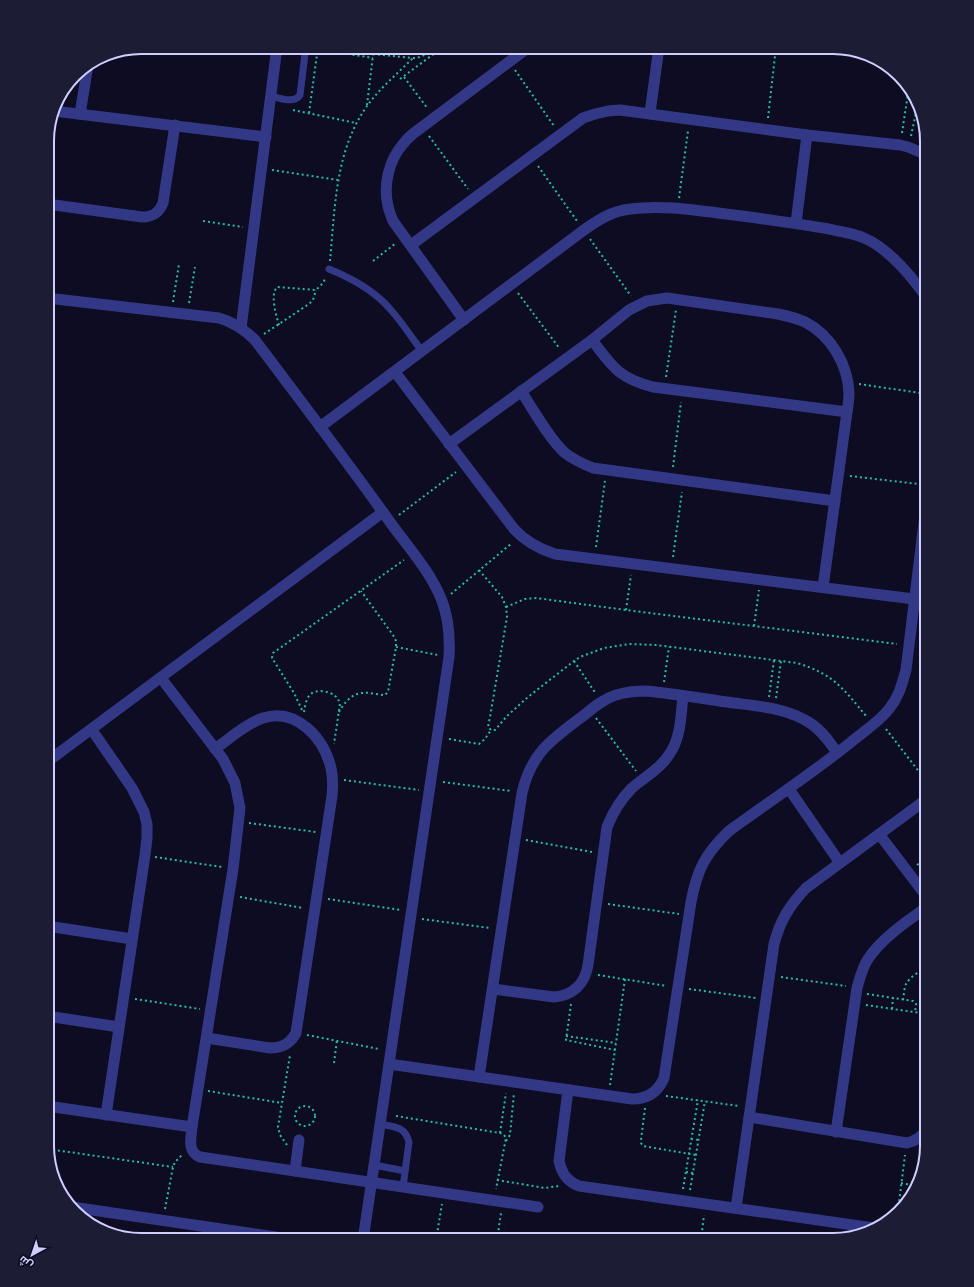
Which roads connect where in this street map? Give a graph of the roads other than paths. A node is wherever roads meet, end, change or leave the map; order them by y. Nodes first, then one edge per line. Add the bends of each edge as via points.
1 (276, 54) edge
2 (305, 54) edge
3 (520, 54) edge
4 (658, 54) edge
5 (87, 73) edge
6 (271, 96) junction
7 (59, 112) edge
8 (650, 113) junction
9 (80, 114) junction
10 (175, 126) junction
11 (807, 135) junction
12 (266, 137) junction
13 (920, 152) edge
14 (54, 205) edge
15 (796, 223) junction
16 (408, 241) junction
17 (329, 269) road end
18 (920, 290) edge
19 (54, 299) edge
20 (464, 320) junction
21 (241, 328) junction
22 (592, 340) junction
23 (422, 351) junction
24 (395, 372) junction
25 (521, 391) junction
26 (847, 412) junction
27 (320, 426) junction
28 (449, 444) junction
29 (834, 501) junction
30 (383, 512) junction
31 (920, 562) edge
32 (823, 587) junction
33 (914, 599) junction
34 (161, 678) junction
35 (683, 696) junction
36 (92, 730) junction
37 (215, 749) junction
38 (838, 753) junction
39 (54, 757) edge
40 (789, 789) junction
41 (920, 804) edge
42 (879, 834) junction
43 (840, 862) junction
44 (920, 888) edge
45 (920, 912) edge
46 (54, 927) edge
47 (132, 940) junction
48 (493, 989) junction
49 (54, 1017) edge
50 (119, 1027) junction
51 (207, 1038) junction
52 (388, 1064) junction
53 (479, 1077) junction
54 (568, 1090) junction
55 (54, 1107) edge
56 (750, 1113) junction
57 (106, 1115) junction
58 (381, 1119) junction
59 (192, 1127) junction
60 (836, 1132) junction
61 (920, 1138) edge
62 (299, 1140) dead end
63 (374, 1165) junction
64 (405, 1170) junction
65 (295, 1171) junction
66 (371, 1182) junction
67 (403, 1187) junction
68 (538, 1207) dead end
69 (80, 1208) edge
70 (736, 1208) junction
71 (865, 1227) edge
72 (246, 1233) edge
73 (364, 1233) edge

1 - 6 street
2 - 6 lane via 298,98 292,100
3 - 16 street via 414,133 394,158 388,173 388,206 393,221
4 - 8 street
5 - 9 street
6 - 12 street
7 - 9 street
8 - 11 street
8 - 16 street via 608,110 583,118 474,198
9 - 10 street
10 - 12 street
10 - 14 street via 163,203 161,210 156,214 142,217
11 - 13 street via 904,146
11 - 15 street
12 - 21 street
15 - 18 street via 863,237 894,258
15 - 20 street via 678,209 628,209 606,216 584,230
16 - 20 street
17 - 23 lane via 362,285 377,296 390,308
19 - 21 street via 219,318
20 - 23 street
21 - 27 street via 254,340
22 - 25 street
22 - 26 street via 615,369 639,383
22 - 26 street via 637,305 657,298 793,317 806,323 824,337 838,354 848,382
23 - 24 street
24 - 27 street
24 - 28 street
25 - 28 street
25 - 29 street via 554,441 565,452 593,468
26 - 29 street
27 - 30 street
28 - 32 street via 520,536 546,551
29 - 32 street
30 - 34 street
30 - 52 street via 431,579 442,601 450,638 431,786
31 - 33 street
32 - 33 street
33 - 38 street via 902,684 897,698 889,710
34 - 36 street
34 - 37 street
35 - 38 street via 790,713 817,728
35 - 48 street via 646,691 615,695 601,702 554,738 532,765 522,793
35 - 48 street via 678,735 672,750 663,763 622,799 607,827 587,973 579,986 567,994 554,997
36 - 39 street
36 - 47 street via 132,788 147,824
37 - 51 street via 235,783 240,821
37 - 51 street via 252,723 264,718 302,718 320,742 333,778 327,833 295,1036 278,1048
38 - 40 street
40 - 43 street
40 - 54 street via 729,831 714,846 703,863 695,882 661,1084 650,1095 632,1099
41 - 42 street
42 - 43 street
42 - 44 street
43 - 56 street via 794,900 778,929
45 - 60 street via 877,947 861,973
46 - 47 street
47 - 50 street
48 - 53 street
49 - 50 street
50 - 57 street
51 - 59 street
52 - 53 street
52 - 58 street
53 - 54 street
54 - 70 street via 559,1161 561,1170 571,1183
55 - 57 street
56 - 60 street
56 - 70 street
57 - 59 street
58 - 63 street
58 - 64 lane via 403,1130 407,1136 409,1142
59 - 65 street via 191,1148 200,1157
60 - 61 street via 907,1143
62 - 65 street
63 - 64 lane
63 - 66 street
64 - 67 lane
65 - 66 street
66 - 67 street
66 - 73 street
67 - 68 street
69 - 72 street
70 - 71 street

